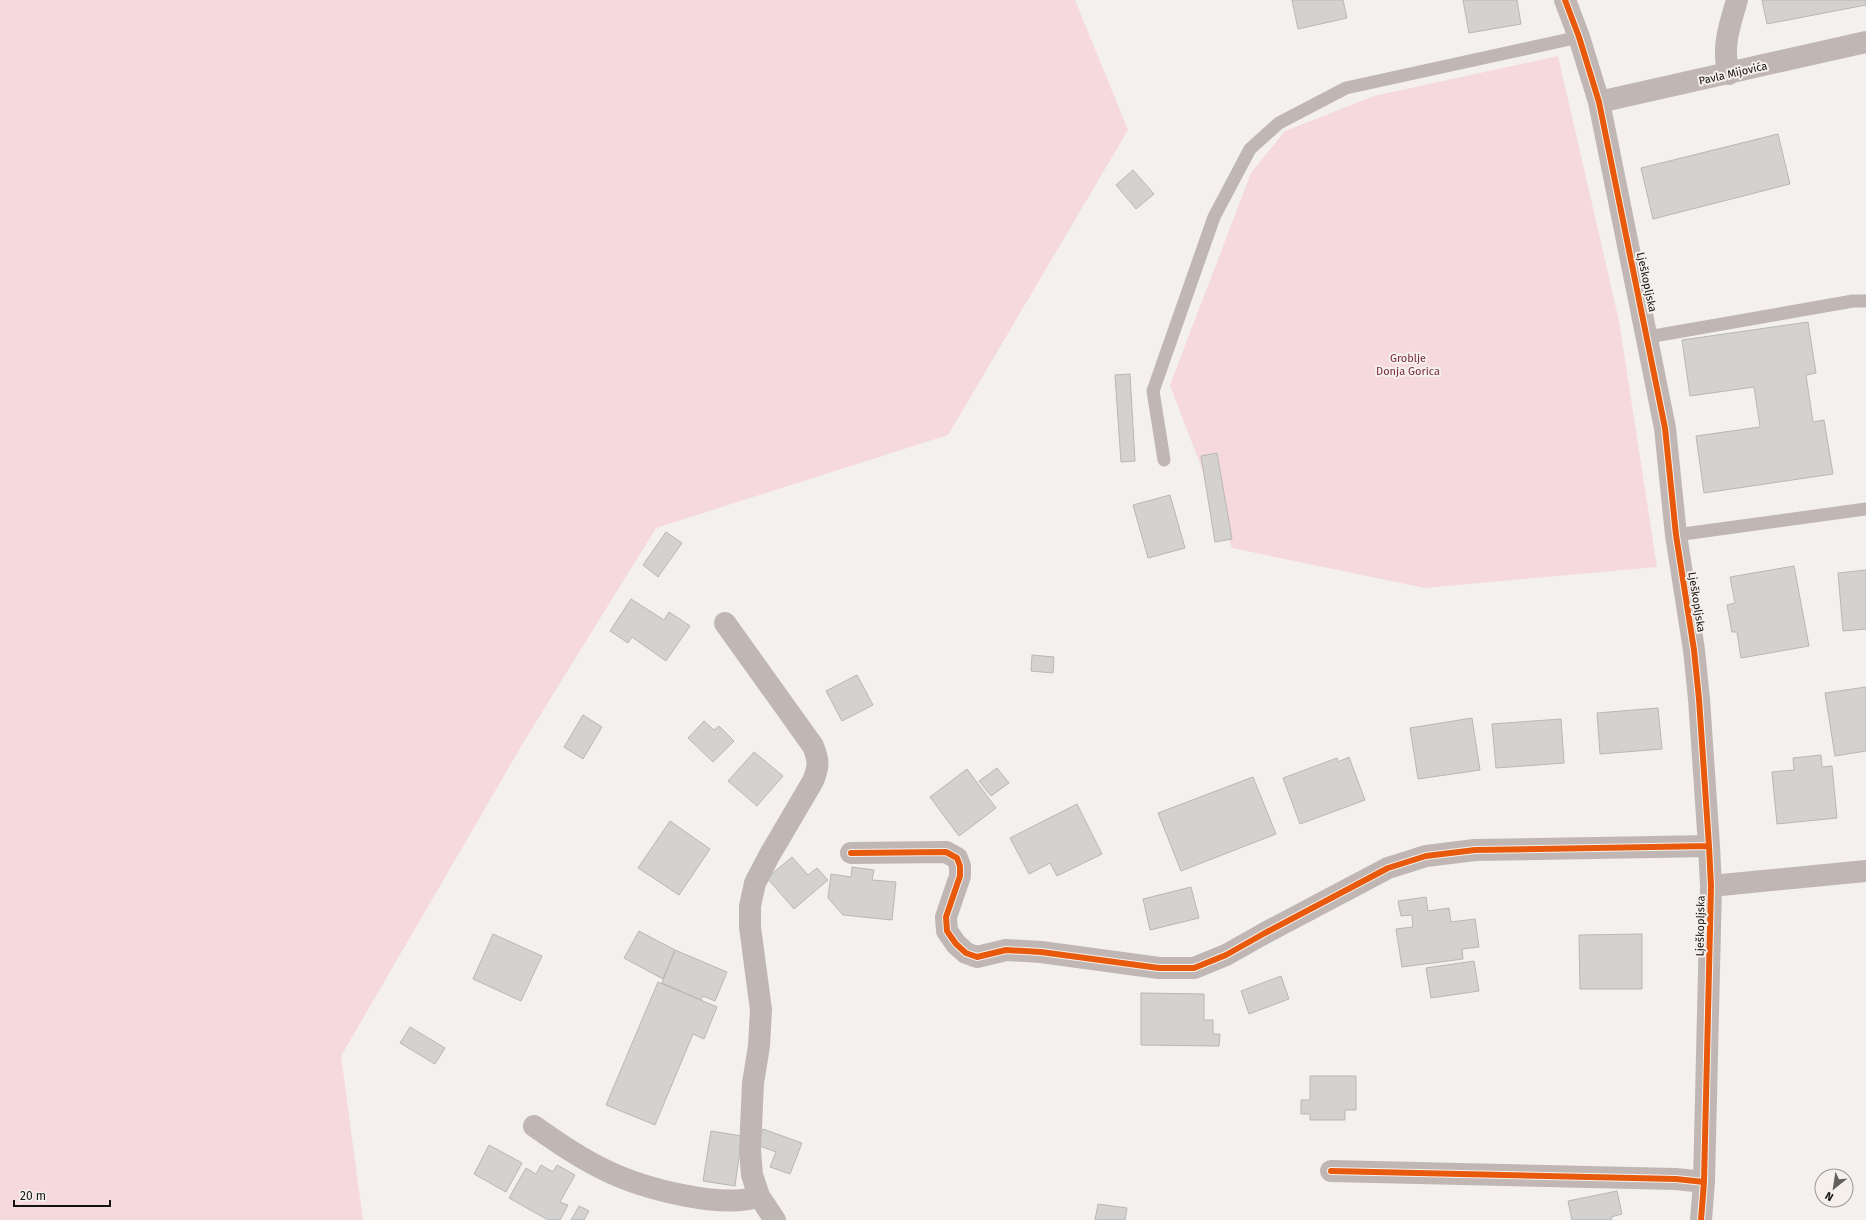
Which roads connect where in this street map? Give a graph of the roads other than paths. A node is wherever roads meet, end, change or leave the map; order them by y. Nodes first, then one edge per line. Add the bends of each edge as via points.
1 (1565, 0) edge
2 (1737, 0) edge
3 (1579, 37) junction
4 (1866, 42) edge
5 (1729, 74) junction
6 (1599, 102) junction
7 (1866, 302) edge
8 (1648, 337) junction
9 (1164, 460) dead end
10 (1866, 509) edge
11 (1676, 535) junction
12 (725, 623) dead end
13 (1710, 846) junction
14 (851, 853) dead end
15 (1866, 871) edge
16 (1710, 886) junction
17 (534, 1126) dead end
18 (1331, 1171) dead end
19 (1704, 1182) junction
20 (759, 1196) junction
21 (775, 1220) edge
22 (1701, 1220) edge

1 - 3 street, Lješkopljska
2 - 5 street via 1726,43 1726,64
3 - 6 street, Lješkopljska
3 - 9 lane via 1346,88 1279,123 1250,149 1214,217 1153,391
4 - 5 street, Pavla Mijovića
5 - 6 street, Pavla Mijovića
6 - 8 street, Lješkopljska
7 - 8 lane via 1853,300
8 - 11 street, Lješkopljska via 1665,428
10 - 11 lane
11 - 13 street, Lješkopljska via 1694,650
12 - 20 street via 813,746 818,759 818,769 813,781 768,856 755,883 750,906 750,927 761,1010 750,1150 752,1175
13 - 14 street via 1475,850 1426,856 1388,868 1226,955 1194,968 1159,968 1006,950 977,957 966,953 947,931 946,917 960,876 957,858 946,852
13 - 16 street, Lješkopljska
15 - 16 street
16 - 19 street, Lješkopljska
17 - 20 street via 566,1148 608,1171 648,1186 704,1198 738,1201
18 - 19 street via 1676,1179
19 - 22 street, Lješkopljska
20 - 21 street

